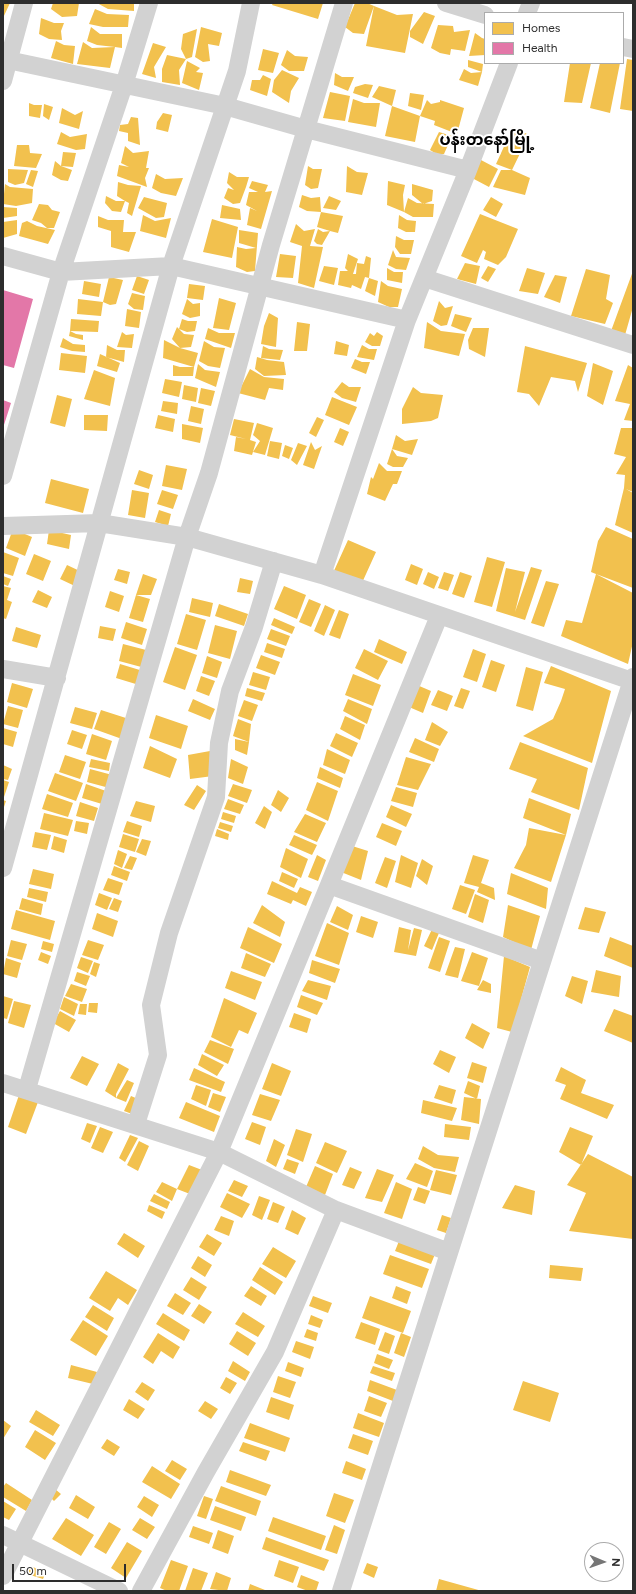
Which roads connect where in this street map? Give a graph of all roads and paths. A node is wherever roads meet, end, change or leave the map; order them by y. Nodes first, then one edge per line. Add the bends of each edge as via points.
1 (24, 3) edge
2 (149, 3) edge
3 (251, 3) edge
4 (344, 3) edge
5 (446, 3) edge
6 (484, 15) edge
7 (6, 60) edge
8 (509, 64) edge
9 (3, 81) edge
10 (124, 85) junction
11 (226, 106) junction
12 (306, 129) junction
13 (468, 170) junction
14 (3, 256) edge
15 (171, 266) junction
16 (61, 272) junction
17 (424, 278) junction
18 (261, 287) junction
19 (406, 320) junction
20 (633, 345) edge
21 (3, 476) edge
22 (98, 523) junction
23 (3, 526) edge
24 (186, 537) junction
25 (274, 561) junction
26 (322, 575) junction
27 (439, 616) junction
28 (3, 669) edge
29 (57, 678) junction
30 (632, 679) edge
31 (3, 868) edge
32 (330, 885) junction
33 (542, 961) junction
34 (3, 1083) edge
35 (27, 1089) junction
36 (136, 1124) junction
37 (219, 1152) junction
38 (336, 1210) junction
39 (449, 1252) junction
40 (3, 1535) edge
41 (21, 1543) junction
42 (3, 1576) edge
43 (119, 1591) edge
44 (141, 1591) edge
45 (341, 1591) edge

1 - 7 street
2 - 10 street
3 - 11 street via 237,71
4 - 12 street
5 - 6 street
7 - 9 street
7 - 10 street
8 - 13 street
10 - 11 street
10 - 16 street
11 - 12 street
11 - 15 street
12 - 13 street
12 - 18 street
13 - 17 street
14 - 16 street
15 - 16 street
15 - 18 street
15 - 22 street
16 - 21 street
17 - 19 street
17 - 20 street
18 - 19 street
18 - 24 street via 209,473
19 - 26 street
22 - 23 street
22 - 24 street
22 - 29 street
24 - 25 street
24 - 35 street
25 - 26 street
25 - 36 street via 254,627 230,691 219,743 216,797 169,933 151,1005 158,1055
26 - 27 street
27 - 30 street
27 - 32 street
28 - 29 street
29 - 31 street
30 - 33 street
32 - 33 street
32 - 37 street
33 - 39 street
34 - 35 street
35 - 36 street
36 - 37 street
37 - 38 street
37 - 41 street
38 - 39 street
38 - 44 street via 275,1352
39 - 45 street
40 - 41 street
41 - 42 street
41 - 43 street

